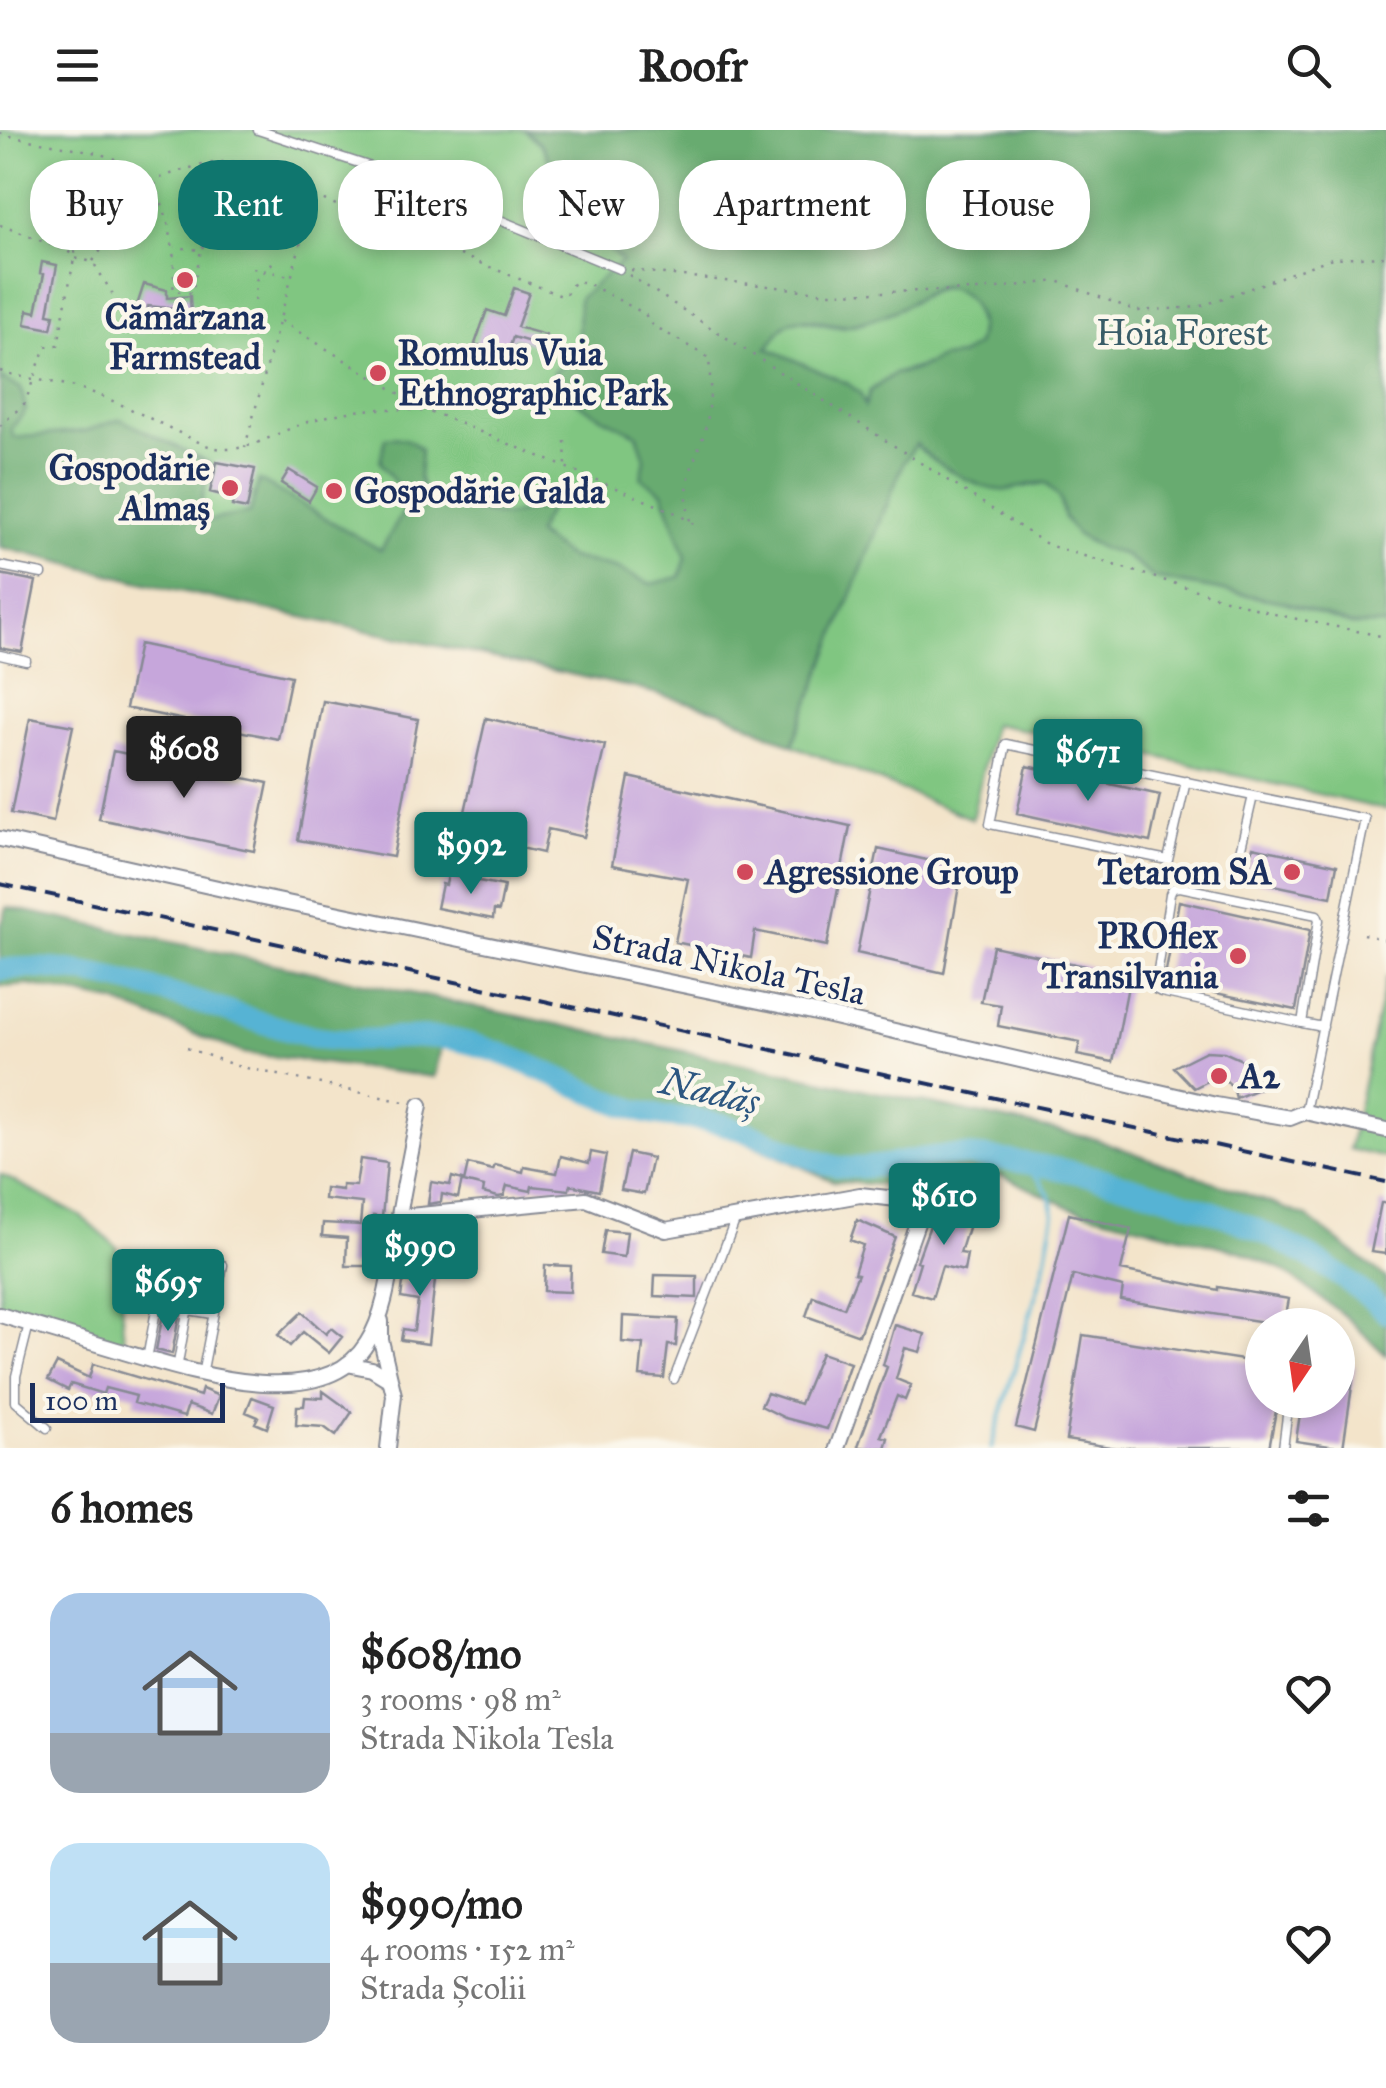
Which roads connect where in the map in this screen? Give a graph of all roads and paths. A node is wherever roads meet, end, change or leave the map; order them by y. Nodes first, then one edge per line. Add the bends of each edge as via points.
1 (258, 130) edge
2 (0, 133) edge
3 (116, 160) edge
4 (158, 192) edge
5 (318, 198) edge
6 (0, 224) edge
7 (175, 247) junction
8 (178, 247) edge
9 (78, 250) edge
10 (101, 250) edge
11 (201, 250) edge
12 (298, 250) edge
13 (1386, 256) edge
14 (77, 258) junction
15 (275, 260) dead end
16 (92, 262) junction
17 (253, 268) dead end
18 (619, 269) junction
19 (264, 270) junction
20 (292, 276) junction
21 (254, 301) dead end
22 (126, 316) dead end
23 (280, 320) junction
24 (0, 371) edge
25 (30, 381) junction
26 (431, 413) junction
27 (0, 426) edge
28 (565, 441) dead end
29 (245, 447) junction
30 (567, 465) junction
31 (690, 522) junction
32 (700, 528) dead end
33 (0, 566) edge
34 (42, 574) dead end
35 (1386, 637) edge
36 (0, 655) edge
37 (26, 661) dead end
38 (1186, 782) junction
39 (1253, 796) junction
40 (0, 839) edge
41 (1236, 868) dead end
42 (1363, 934) dead end
43 (1386, 940) edge
44 (1302, 1023) junction
45 (1323, 1027) junction
46 (187, 1048) dead end
47 (420, 1105) joint
48 (1306, 1112) junction
49 (1386, 1130) edge
50 (932, 1182) dead end
51 (925, 1202) junction
52 (399, 1217) junction
53 (736, 1218) junction
54 (196, 1261) junction
55 (157, 1305) junction
56 (187, 1310) junction
57 (381, 1311) junction
58 (214, 1314) junction
59 (0, 1315) edge
60 (29, 1324) junction
61 (146, 1359) junction
62 (346, 1364) junction
63 (177, 1368) junction
64 (202, 1374) junction
65 (674, 1379) dead end
66 (390, 1380) junction
67 (1287, 1418) edge
68 (47, 1428) dead end
69 (388, 1448) edge
70 (836, 1448) edge
71 (1283, 1448) edge

1 - 18 lane via 371,167
2 - 3 path
4 - 7 path
5 - 31 path via 564,297 574,282 585,282 710,358 711,394 686,502
6 - 14 path
7 - 8 path
7 - 11 path via 173,291 192,292
9 - 14 path
10 - 16 path
12 - 20 path
13 - 18 path via 1332,258 1199,307 1137,311 1057,281 828,293
14 - 16 path
14 - 25 path via 58,344 45,347
15 - 19 path
16 - 22 path
17 - 19 path
18 - 35 path via 1048,545 1278,615
19 - 20 path
19 - 21 path
20 - 23 path
23 - 26 path
23 - 29 path
24 - 25 path
25 - 27 path via 25,403
25 - 29 path via 97,394 211,448
26 - 29 path via 385,408 334,415
26 - 30 path
28 - 30 path
30 - 31 path
31 - 32 path
33 - 34 lane
36 - 37 lane
38 - 38 lane via 1006,744 990,824 1168,860
38 - 39 lane
39 - 41 lane
39 - 45 lane via 1365,820
40 - 48 street, Strada Nikola Tesla via 1120,1084 1290,1118
42 - 43 path
44 - 44 lane via 1155,988 1174,888 1317,915
44 - 45 lane
45 - 48 lane
46 - 47 path via 237,1066
47 - 52 street
48 - 49 street, Strada Nikola Tesla
50 - 51 street
51 - 53 street via 860,1195
51 - 70 street
52 - 53 street via 586,1200 666,1230
52 - 57 street
53 - 65 lane
54 - 55 lane via 166,1256
54 - 56 lane
54 - 58 lane via 223,1265
55 - 56 lane
55 - 61 lane
56 - 58 lane
56 - 63 lane
57 - 62 street via 366,1345
57 - 66 street
58 - 64 lane
59 - 60 street
60 - 61 street
60 - 68 lane via 14,1393 19,1407
61 - 63 street
62 - 64 street via 317,1377 274,1383
62 - 66 street
63 - 64 street
66 - 69 street
67 - 71 lane

